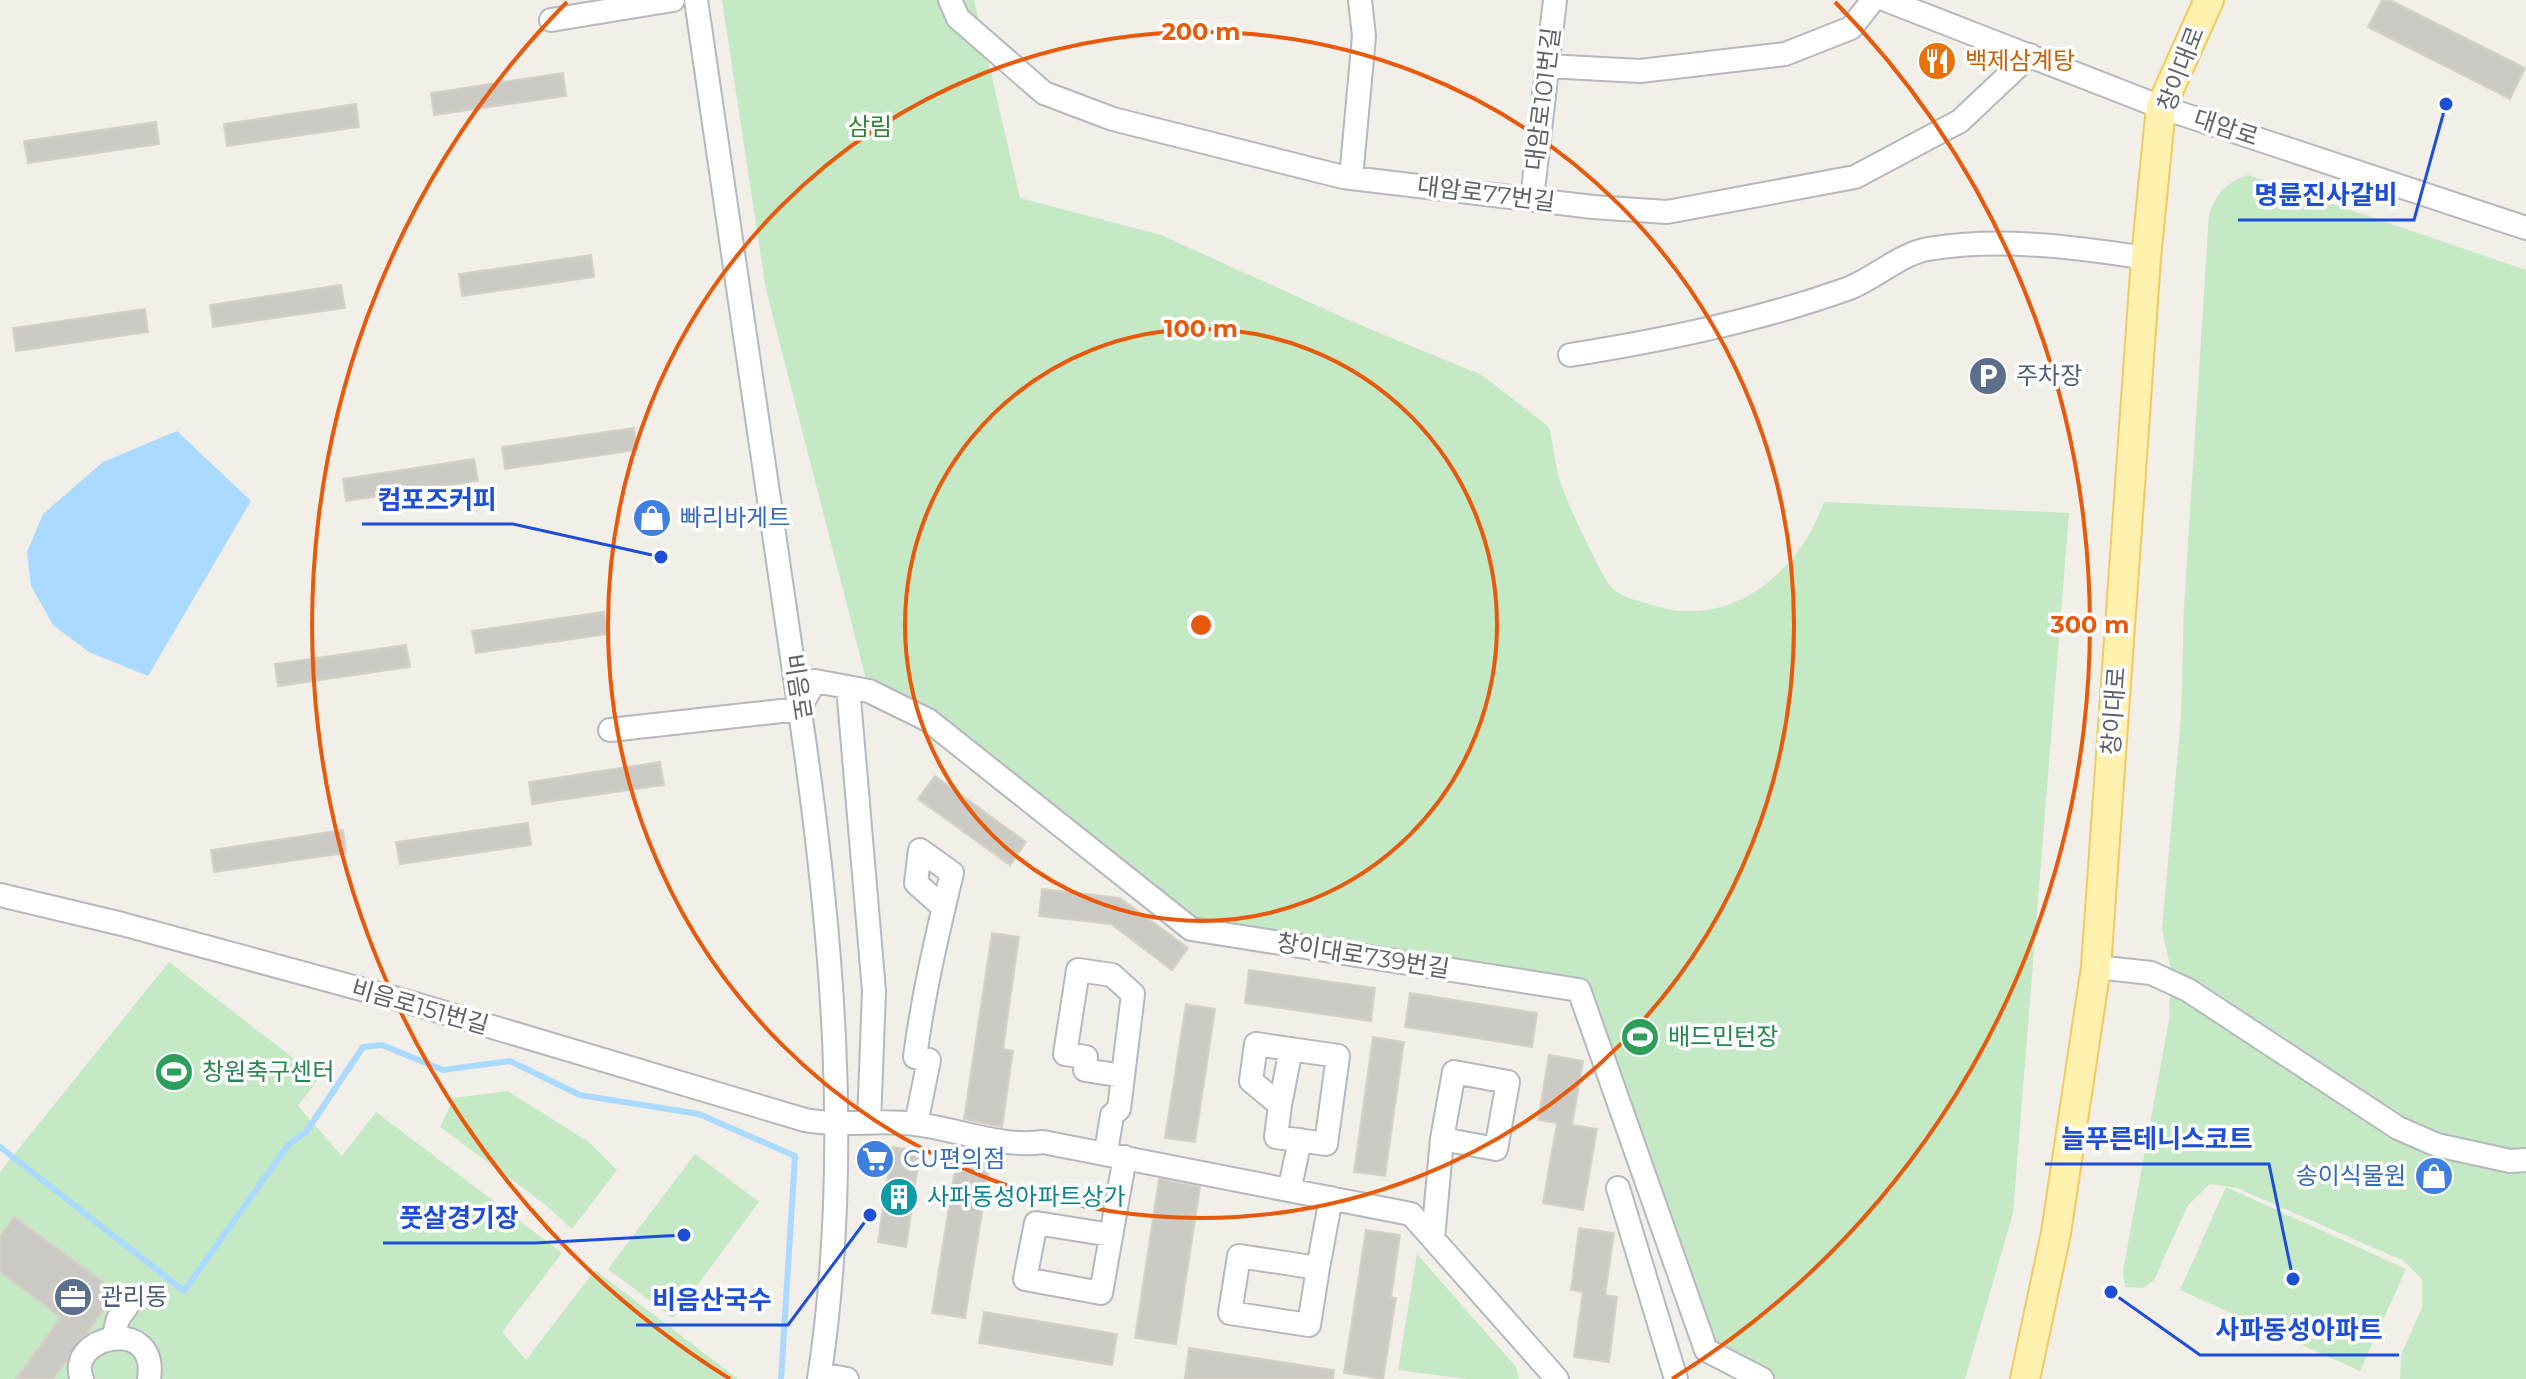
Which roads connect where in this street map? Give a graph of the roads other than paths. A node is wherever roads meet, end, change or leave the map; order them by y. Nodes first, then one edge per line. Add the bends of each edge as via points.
1 (673, 0) edge
2 (696, 0) edge
3 (950, 0) edge
4 (1360, 0) edge
5 (1555, 0) edge
6 (1873, 0) edge
7 (1886, 0) edge
8 (2209, 0) edge
9 (551, 20) dead end
10 (2030, 55) junction
11 (1547, 66) junction
12 (2161, 107) junction
13 (1351, 178) junction
14 (1532, 199) junction
15 (2526, 228) edge
16 (2146, 258) junction
17 (1570, 355) dead end
18 (848, 687) junction
19 (799, 709) junction
20 (610, 730) dead end
21 (0, 895) edge
22 (944, 908) dead end
23 (2096, 967) junction
24 (1291, 1049) junction
25 (1123, 1076) junction
26 (1280, 1105) junction
27 (869, 1123) junction
28 (916, 1124) junction
29 (839, 1125) junction
30 (1442, 1139) dead end
31 (1300, 1140) junction
32 (1115, 1154) junction
33 (2526, 1160) edge
34 (1290, 1187) junction
35 (1618, 1188) dead end
36 (1331, 1198) junction
37 (1111, 1235) dead end
38 (1433, 1238) junction
39 (1318, 1268) dead end
40 (130, 1302) dead end
41 (113, 1338) junction
42 (820, 1377) edge
43 (82, 1379) edge
44 (149, 1379) edge
45 (847, 1379) edge
46 (1557, 1379) edge
47 (1676, 1379) edge
48 (1762, 1379) edge
49 (2025, 1379) edge

1 - 9 street
2 - 19 street, 비음로
3 - 13 street, 대암로77번길 via 958,18 1044,93 1113,119
4 - 13 street via 1364,36
5 - 11 street, 대암로101번길
6 - 11 street via 1851,28 1785,54 1640,71
7 - 10 street, 대암로
8 - 12 main road, 창이대로
10 - 12 street, 대암로
10 - 14 street, 대암로77번길 via 1960,121 1855,177 1667,212
11 - 14 street, 대암로101번길
12 - 15 street, 대암로
12 - 16 main road, 창이대로
13 - 14 street, 대암로77번길
16 - 17 street via 1991,243 1925,249 1850,288 1799,304 1692,334
16 - 23 main road, 창이대로
18 - 19 street, 창이대로739번길 via 815,681
18 - 27 street via 874,991
18 - 48 street, 창이대로739번길 via 869,691 928,720 1191,929 1579,990 1706,1350
19 - 20 street
19 - 29 street, 비음로 via 823,903
21 - 29 street, 비음로151번길 via 405,1001 805,1120
22 - 28 street via 922,996 915,1057 929,1060
23 - 33 street via 2151,973 2188,990 2398,1128 2437,1145
23 - 49 main road, 창이대로 via 2056,1233
24 - 26 street
24 - 26 street via 1256,1044 1251,1081
24 - 31 street via 1338,1056 1326,1144
25 - 25 street via 1133,994 1112,975 1078,970 1065,1054 1086,1057 1085,1070
25 - 32 street via 1119,1109 1112,1115
26 - 31 street via 1276,1137
27 - 28 street, 비음로151번길
27 - 29 street, 비음로151번길
28 - 32 street, 비음로151번길 via 1022,1145 1043,1142
29 - 42 street, 비음로
30 - 38 street
31 - 34 street
32 - 34 street, 비음로151번길
32 - 37 street
34 - 36 street, 비음로151번길
35 - 47 street
36 - 38 street, 비음로151번길 via 1411,1214
36 - 39 street
38 - 46 street, 비음로151번길
40 - 41 street
41 - 43 street via 88,1351 81,1362
41 - 44 street via 141,1346 149,1355
42 - 45 street

